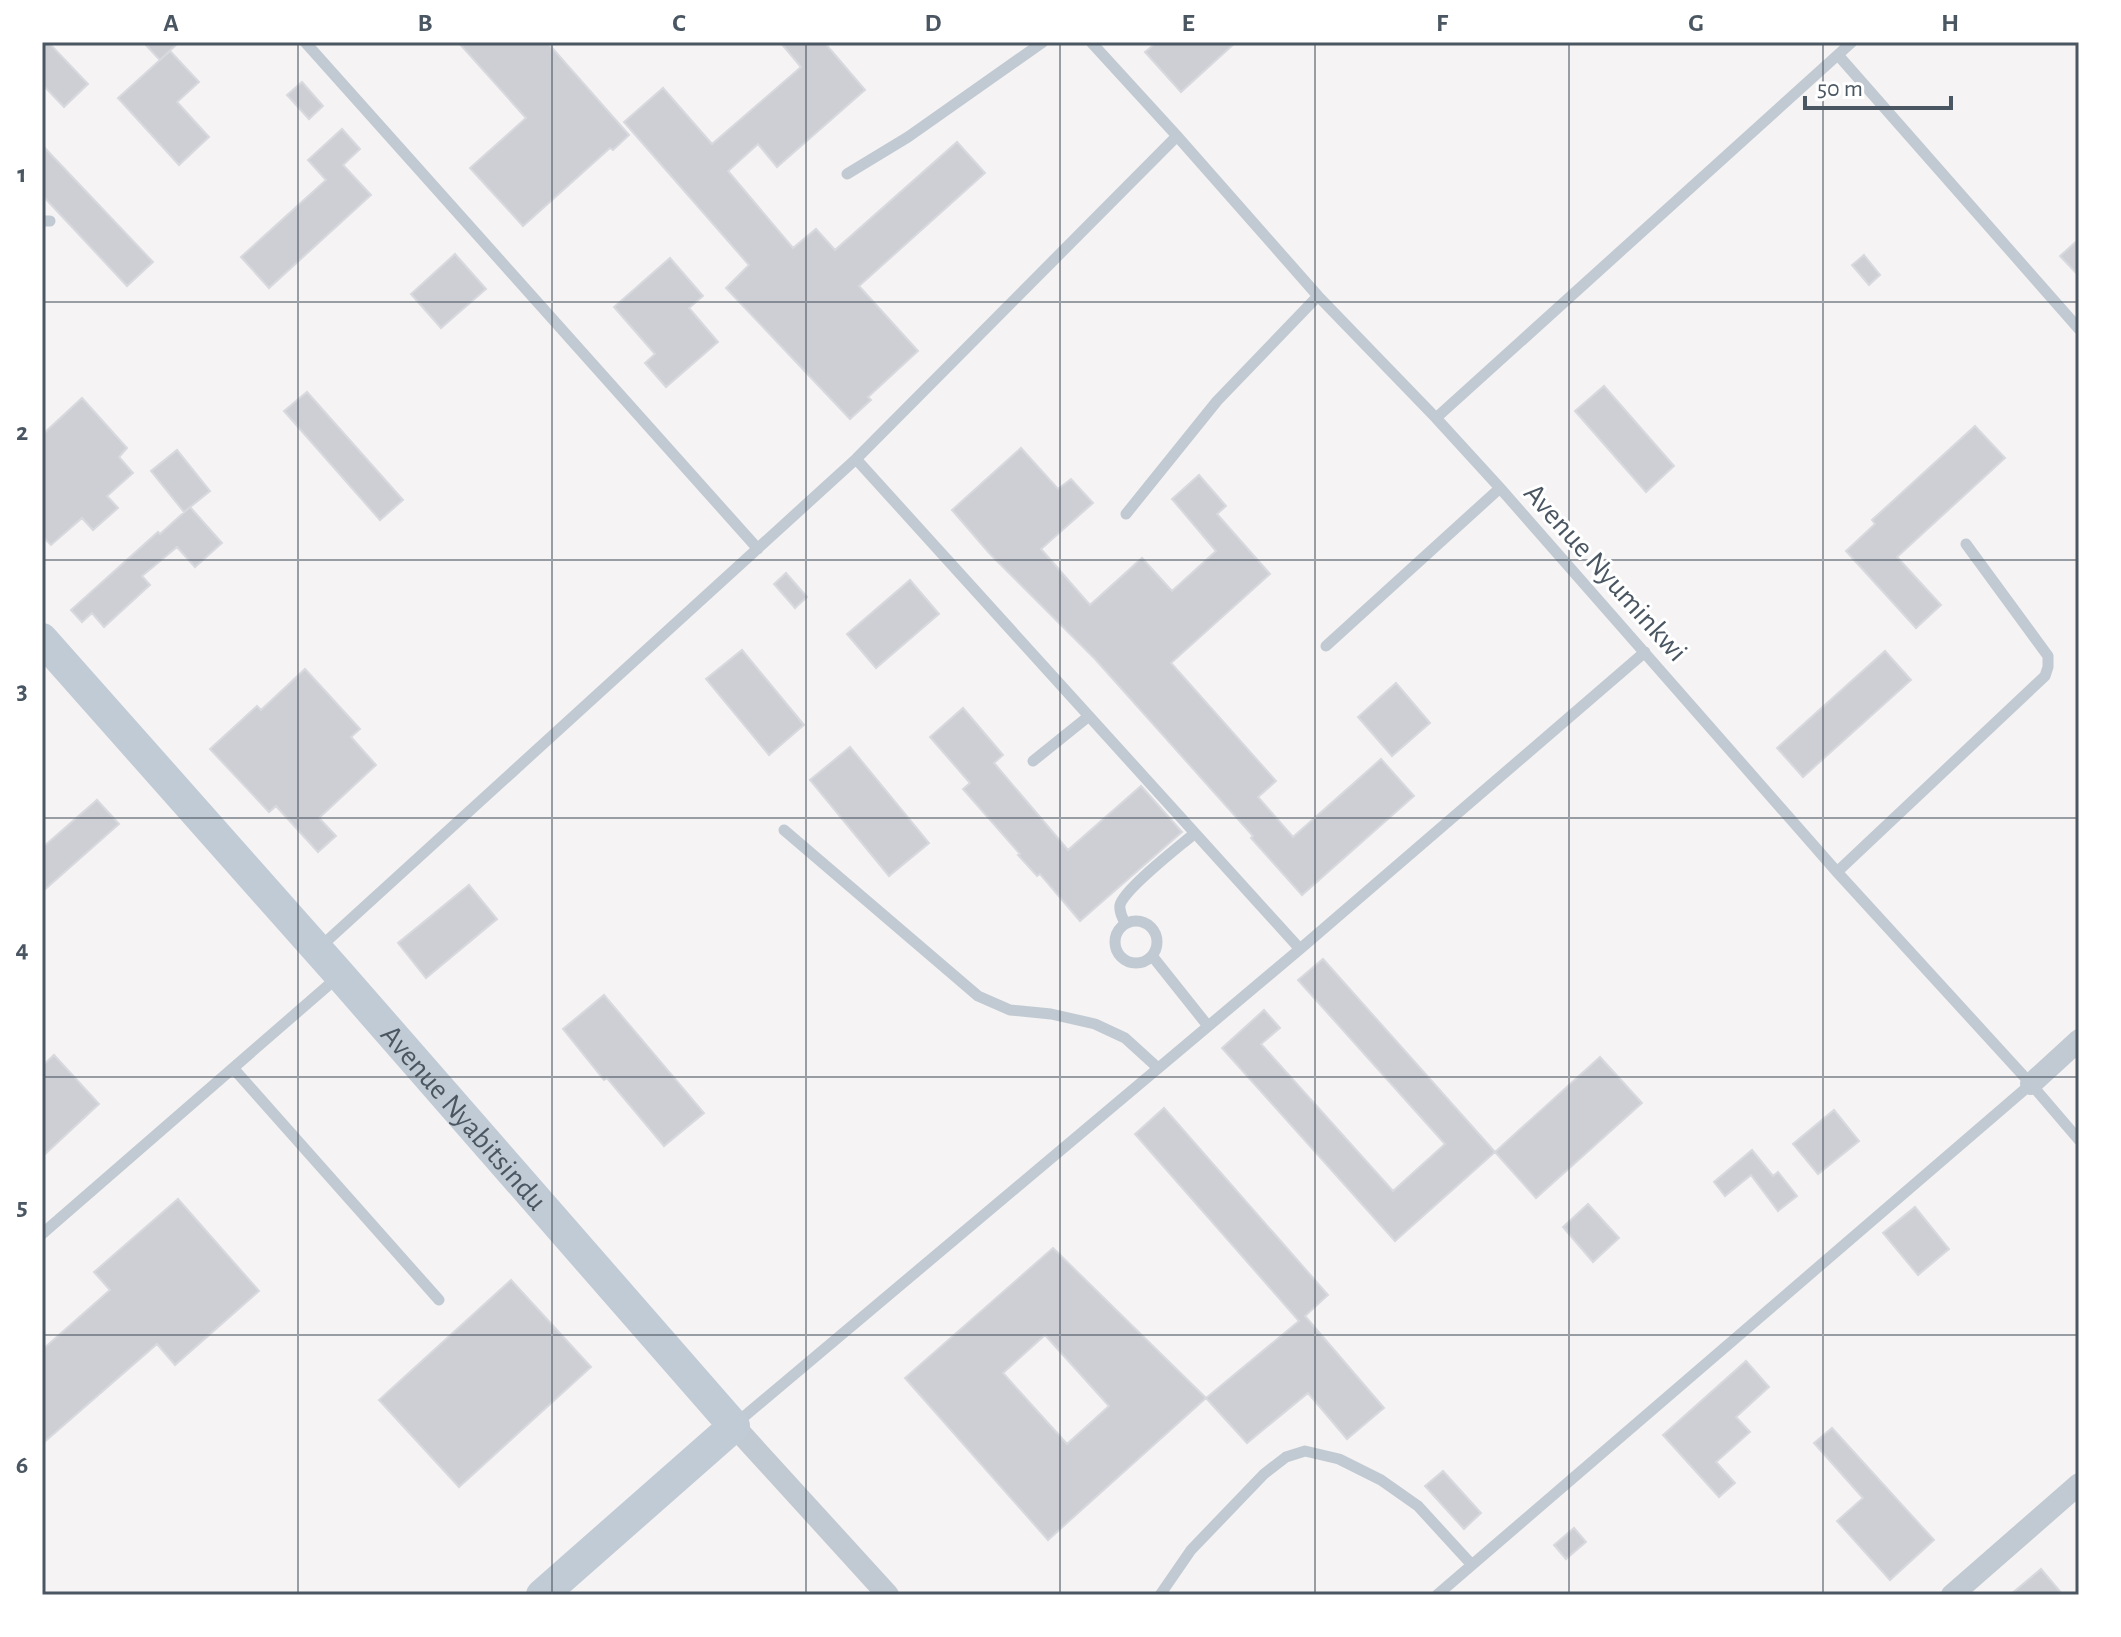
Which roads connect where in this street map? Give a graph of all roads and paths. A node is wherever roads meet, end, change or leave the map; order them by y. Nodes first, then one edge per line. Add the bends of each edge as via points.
1 (305, 42) edge
2 (1043, 42) edge
3 (1091, 42) edge
4 (1852, 42) edge
5 (1838, 55) junction
6 (1177, 136) junction
7 (847, 174) dead end
8 (1318, 296) junction
9 (2079, 329) edge
10 (1436, 418) junction
11 (856, 459) junction
12 (1500, 488) junction
13 (1126, 514) dead end
14 (1966, 544) dead end
15 (758, 549) junction
16 (42, 639) edge
17 (1326, 646) dead end
18 (1645, 652) junction
19 (1089, 716) junction
20 (1033, 761) dead end
21 (784, 830) dead end
22 (1195, 833) junction
23 (1837, 872) junction
24 (1125, 923) junction
25 (1300, 949) junction
26 (317, 950) junction
27 (1153, 957) junction
28 (340, 975) junction
29 (1208, 1026) junction
30 (2079, 1040) edge
31 (233, 1068) junction
32 (1158, 1068) junction
33 (2031, 1084) junction
34 (2079, 1140) edge
35 (42, 1234) edge
36 (439, 1300) dead end
37 (734, 1426) junction
38 (2079, 1484) edge
39 (1472, 1565) junction
40 (1159, 1594) edge
41 (542, 1595) edge
42 (888, 1595) edge
43 (1437, 1595) edge
44 (1952, 1595) edge

1 - 15 lane
2 - 7 lane
3 - 6 lane, Avenue Nyuminkwi
4 - 5 lane
5 - 9 lane
5 - 10 lane
6 - 8 lane, Avenue Nyuminkwi
6 - 11 lane
8 - 10 lane, Avenue Nyuminkwi
8 - 13 lane via 1217,401
10 - 12 lane, Avenue Nyuminkwi
11 - 15 lane
11 - 19 lane
12 - 17 lane
12 - 18 lane, Avenue Nyuminkwi
14 - 23 lane via 2048,656 2045,676
15 - 26 lane
16 - 26 street, Avenue Nyabitsindu
18 - 23 lane, Avenue Nyuminkwi
18 - 25 lane
19 - 20 lane
19 - 22 lane
21 - 32 lane via 978,996 1010,1010 1095,1024 1125,1038
22 - 24 lane via 1125,896 1120,906
22 - 25 lane
23 - 33 lane, Avenue Nyuminkwi
24 - 27 lane via 1137,920 1157,933
24 - 27 lane via 1116,932 1119,956 1142,964
25 - 29 lane
26 - 28 street, Avenue Nyabitsindu
27 - 29 lane
28 - 31 lane
28 - 37 street, Avenue Nyabitsindu
29 - 32 lane
30 - 33 street
31 - 35 lane
31 - 36 lane
32 - 37 lane
33 - 34 lane, Avenue Nyuminkwi
33 - 39 lane
37 - 41 street
37 - 42 street, Avenue Nyabitsindu
38 - 44 street
39 - 40 lane via 1418,1506 1381,1480 1339,1459 1305,1451 1286,1457 1264,1474 1191,1550
39 - 43 lane

